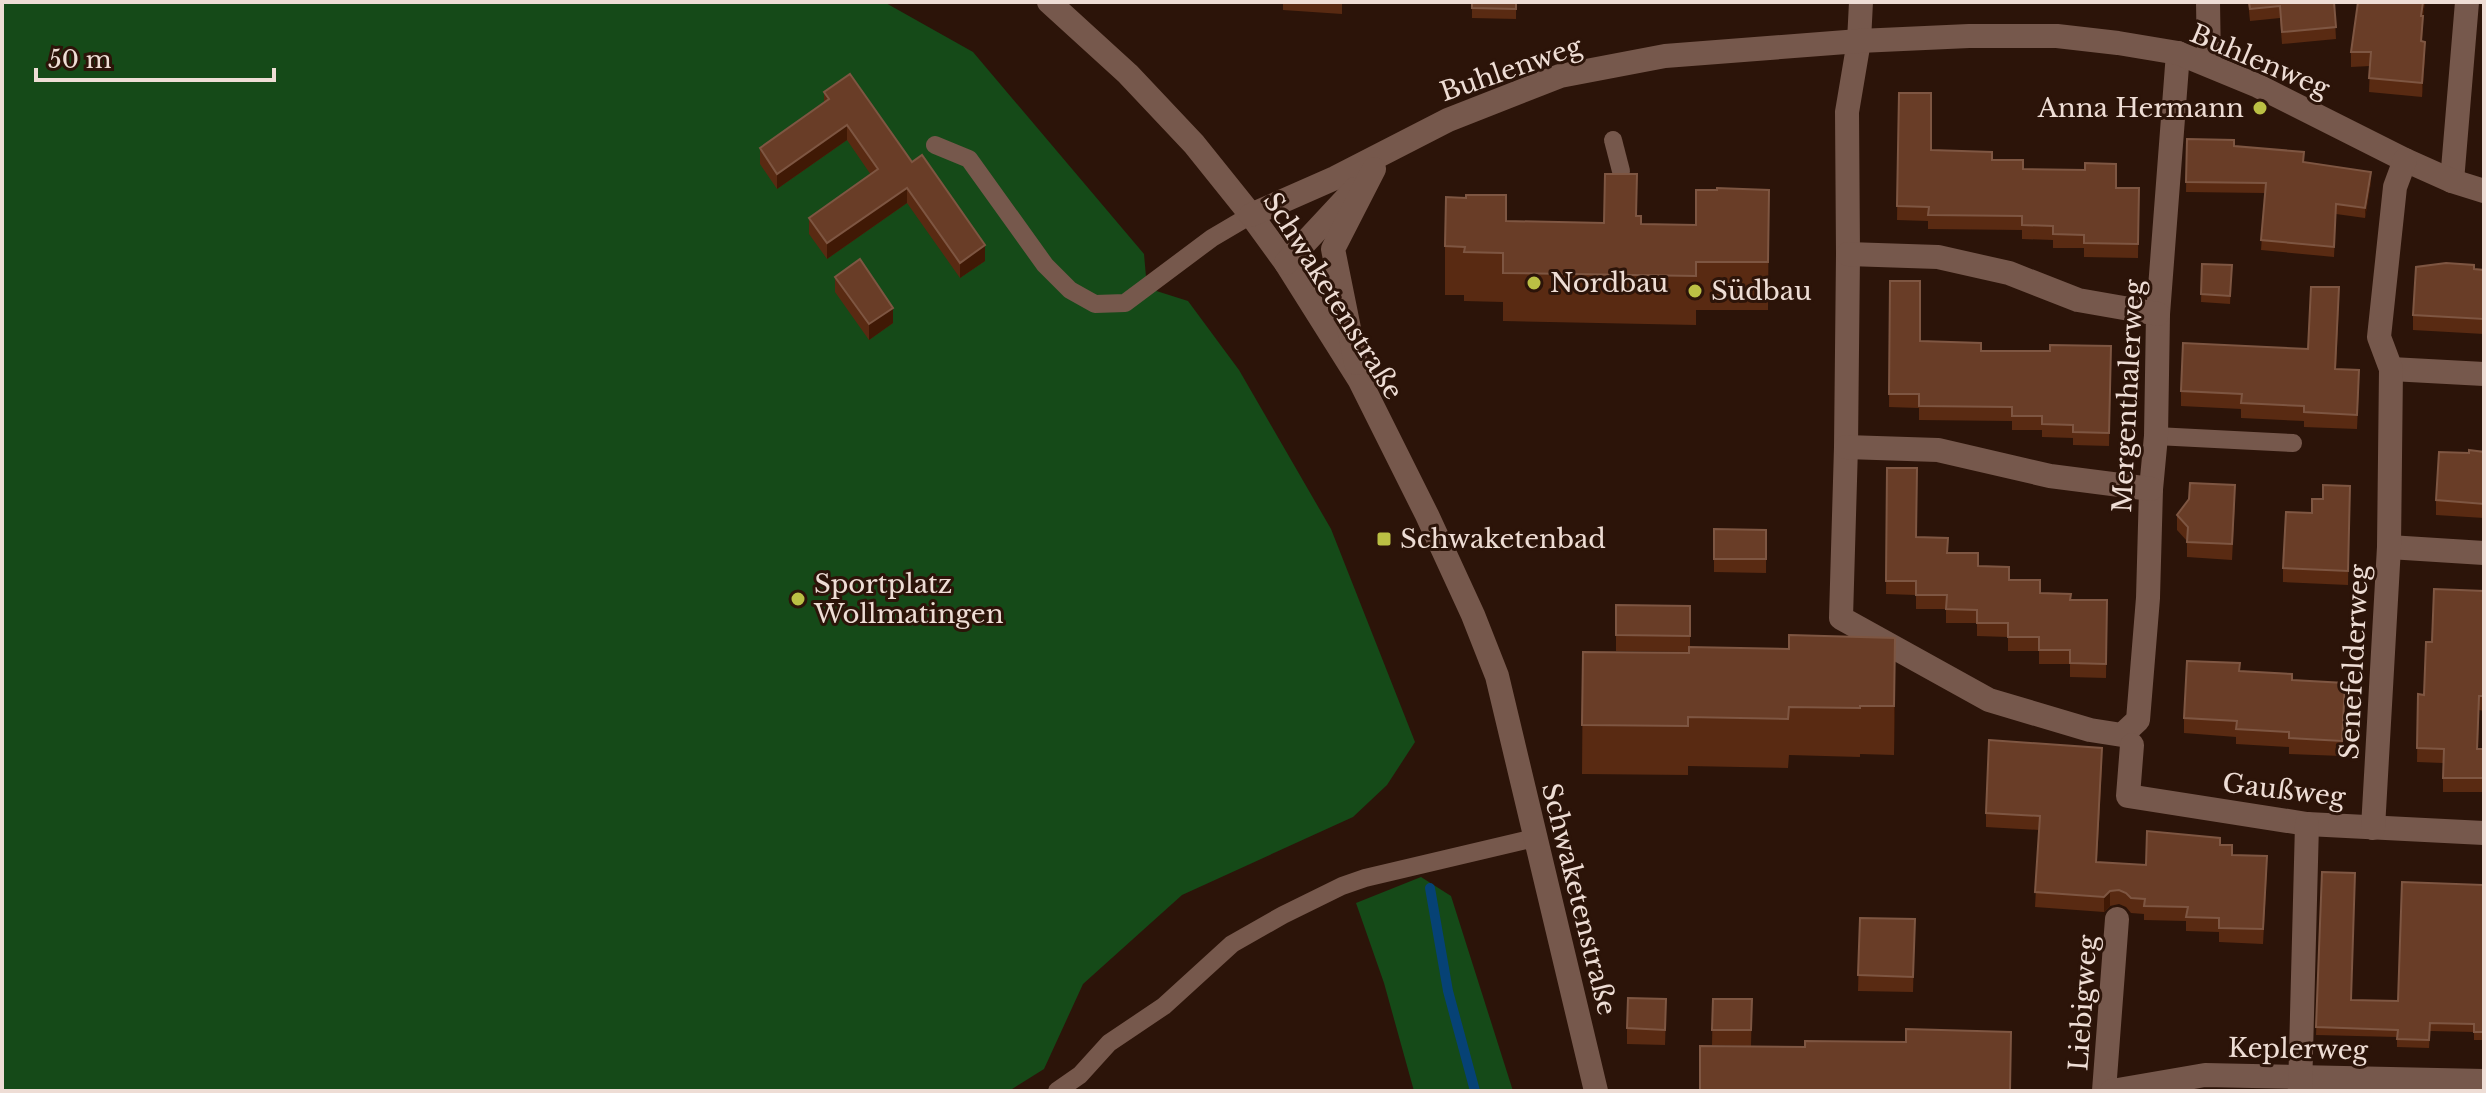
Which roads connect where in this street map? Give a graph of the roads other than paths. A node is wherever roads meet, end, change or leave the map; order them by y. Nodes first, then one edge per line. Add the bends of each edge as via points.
1 (1049, 2) edge
2 (1861, 2) edge
3 (2208, 2) edge
4 (2467, 2) edge
5 (1859, 41) junction
6 (2178, 53) junction
7 (2209, 64) junction
8 (1613, 140) dead end
9 (935, 145) dead end
10 (1393, 149) junction
11 (2405, 160) junction
12 (1374, 169) junction
13 (1621, 171) edge
14 (2452, 181) junction
15 (2484, 191) edge
16 (1251, 215) junction
17 (1848, 254) junction
18 (1286, 263) junction
19 (2158, 314) junction
20 (2391, 369) junction
21 (2484, 374) edge
22 (1359, 379) junction
23 (2156, 436) junction
24 (2293, 443) dead end
25 (1846, 447) junction
26 (2151, 489) junction
27 (2389, 547) junction
28 (2484, 553) edge
29 (2127, 740) junction
30 (2307, 824) junction
31 (2373, 828) junction
32 (2484, 833) edge
33 (1535, 838) junction
34 (2117, 919) dead end
35 (2484, 1081) edge
36 (2300, 1084) edge
37 (1057, 1091) edge
38 (1596, 1091) edge
39 (2104, 1091) edge
40 (2112, 1091) edge

1 - 16 street, Schwaketenstraße via 1128,74
2 - 5 street
3 - 7 street
4 - 14 street
5 - 6 street, Buhlenweg via 2057,36
5 - 10 street, Buhlenweg via 1665,56 1560,76 1448,120
5 - 17 street via 1847,112
6 - 7 street, Buhlenweg
6 - 19 street, Mergenthalerweg
7 - 11 street, Buhlenweg
8 - 13 lane
9 - 16 lane via 969,159 1045,265 1070,290 1095,304 1125,303
10 - 12 street, Buhlenweg
10 - 16 street, Buhlenweg
11 - 14 street, Buhlenweg
11 - 20 street, Senefelderweg via 2395,187 2379,337
12 - 18 street, Buhlenweg
12 - 22 street, Buhlenweg via 1333,249
14 - 15 street, Buhlenweg
16 - 18 street, Schwaketenstraße
17 - 19 street via 1938,257 2009,273 2078,300
17 - 25 street
18 - 22 street, Schwaketenstraße
19 - 23 street, Mergenthalerweg
20 - 21 street
20 - 27 street, Senefelderweg
22 - 33 street, Schwaketenstraße via 1427,515 1497,676
23 - 24 lane
23 - 26 street, Mergenthalerweg
25 - 26 street via 1938,450 2050,476
25 - 29 street via 1841,618 1989,700
26 - 29 street, Mergenthalerweg via 2138,720
27 - 28 street, Senefelderweg
27 - 31 street, Senefelderweg
29 - 30 street, Gaußweg via 2128,796
30 - 31 street, Gaußweg
30 - 36 street
31 - 32 street, Gaußweg
33 - 37 lane via 1365,878 1283,915 1232,944
33 - 38 street, Schwaketenstraße
34 - 39 street, Liebigweg
35 - 36 street, Keplerweg
36 - 40 street, Keplerweg via 2205,1075

